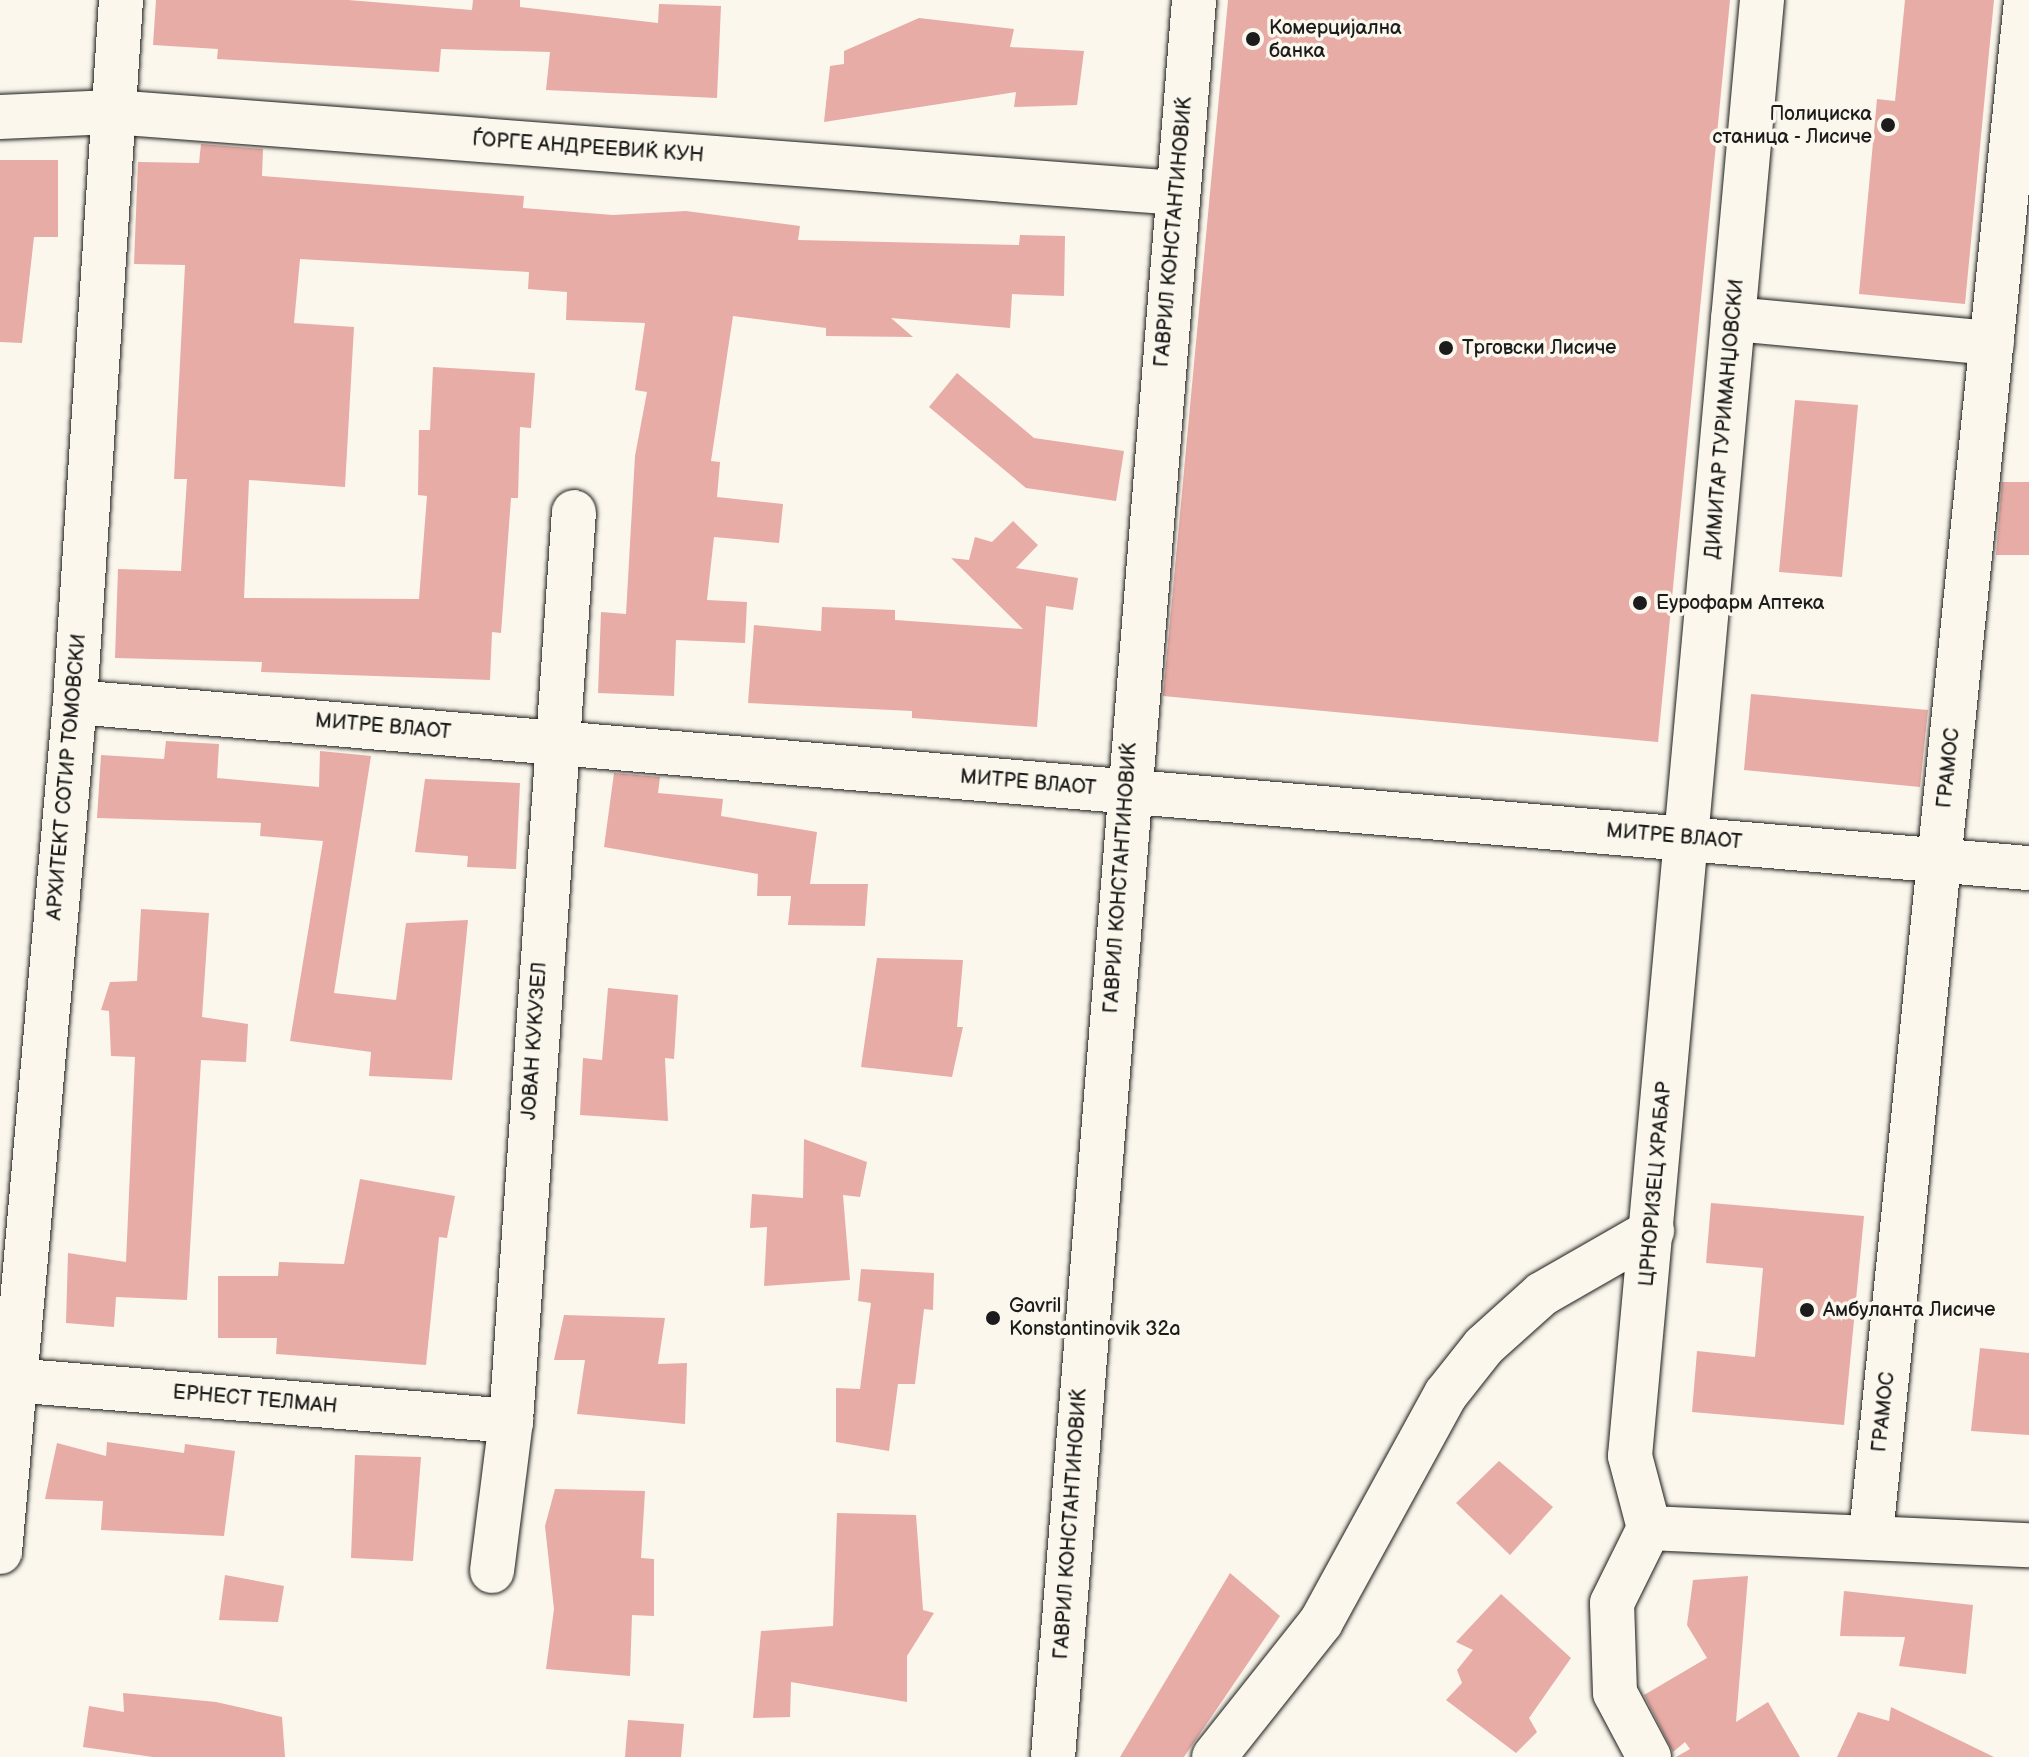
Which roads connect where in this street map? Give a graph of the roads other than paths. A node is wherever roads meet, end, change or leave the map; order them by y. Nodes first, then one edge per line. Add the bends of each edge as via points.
1 (121, 0) edge
2 (1194, 0) edge
3 (1762, 0) edge
4 (2026, 0) edge
5 (112, 112) junction
6 (0, 117) edge
7 (1176, 193) junction
8 (1733, 319) junction
9 (1992, 343) junction
10 (574, 512) dead end
11 (75, 702) junction
12 (555, 740) junction
13 (1128, 792) junction
14 (1689, 837) junction
15 (1940, 861) junction
16 (2029, 868) edge
17 (1652, 1231) junction
18 (6, 1380) edge
19 (511, 1421) junction
20 (1649, 1528) junction
21 (1871, 1535) junction
22 (2029, 1545) edge
23 (0, 1552) edge
24 (492, 1571) dead end
25 (1053, 1757) edge
26 (1214, 1757) edge
27 (1649, 1757) edge

1 - 5 street, АРХИТЕКТ СОТИР ТОМОВСКИ
2 - 7 street, ГАВРИЛ КОНСТАНТИНОВИЌ
3 - 8 street, ДИМИТАР ТУРИМАНЏОВСКИ
4 - 9 street, ГРАМОС
5 - 6 street, ЃОРГЕ АНДРЕЕВИЌ КУН
5 - 7 street, ЃОРГЕ АНДРЕЕВИЌ КУН
5 - 11 street, АРХИТЕКТ СОТИР ТОМОВСКИ
7 - 13 street, ГАВРИЛ КОНСТАНТИНОВИЌ
8 - 9 street
8 - 14 street, ДИМИТАР ТУРИМАНЏОВСКИ
9 - 15 street, ГРАМОС
10 - 12 street, ЈОВАН КУКУЗЕЛ
11 - 12 street, МИТРЕ ВЛАОТ
11 - 18 street, АРХИТЕКТ СОТИР ТОМОВСКИ
12 - 13 street, МИТРЕ ВЛАОТ
12 - 19 street, ЈОВАН КУКУЗЕЛ
13 - 14 street, МИТРЕ ВЛАОТ
13 - 25 street, ГАВРИЛ КОНСТАНТИНОВИЌ
14 - 15 street, МИТРЕ ВЛАОТ
14 - 17 street, ЦРНОРИЗЕЦ ХРАБАР
15 - 16 street, МИТРЕ ВЛАОТ
15 - 21 street, ГРАМОС
17 - 20 street, ЦРНОРИЗЕЦ ХРАБАР via 1630,1456
17 - 26 street via 1542,1294 1484,1346 1446,1394 1321,1622
18 - 19 street, ЕРНЕСТ ТЕЛМАН
18 - 23 street, АРХИТЕКТ СОТИР ТОМОВСКИ
19 - 24 street, ЈОВАН КУКУЗЕЛ
20 - 21 street
20 - 27 street via 1612,1603 1615,1693
21 - 22 street

